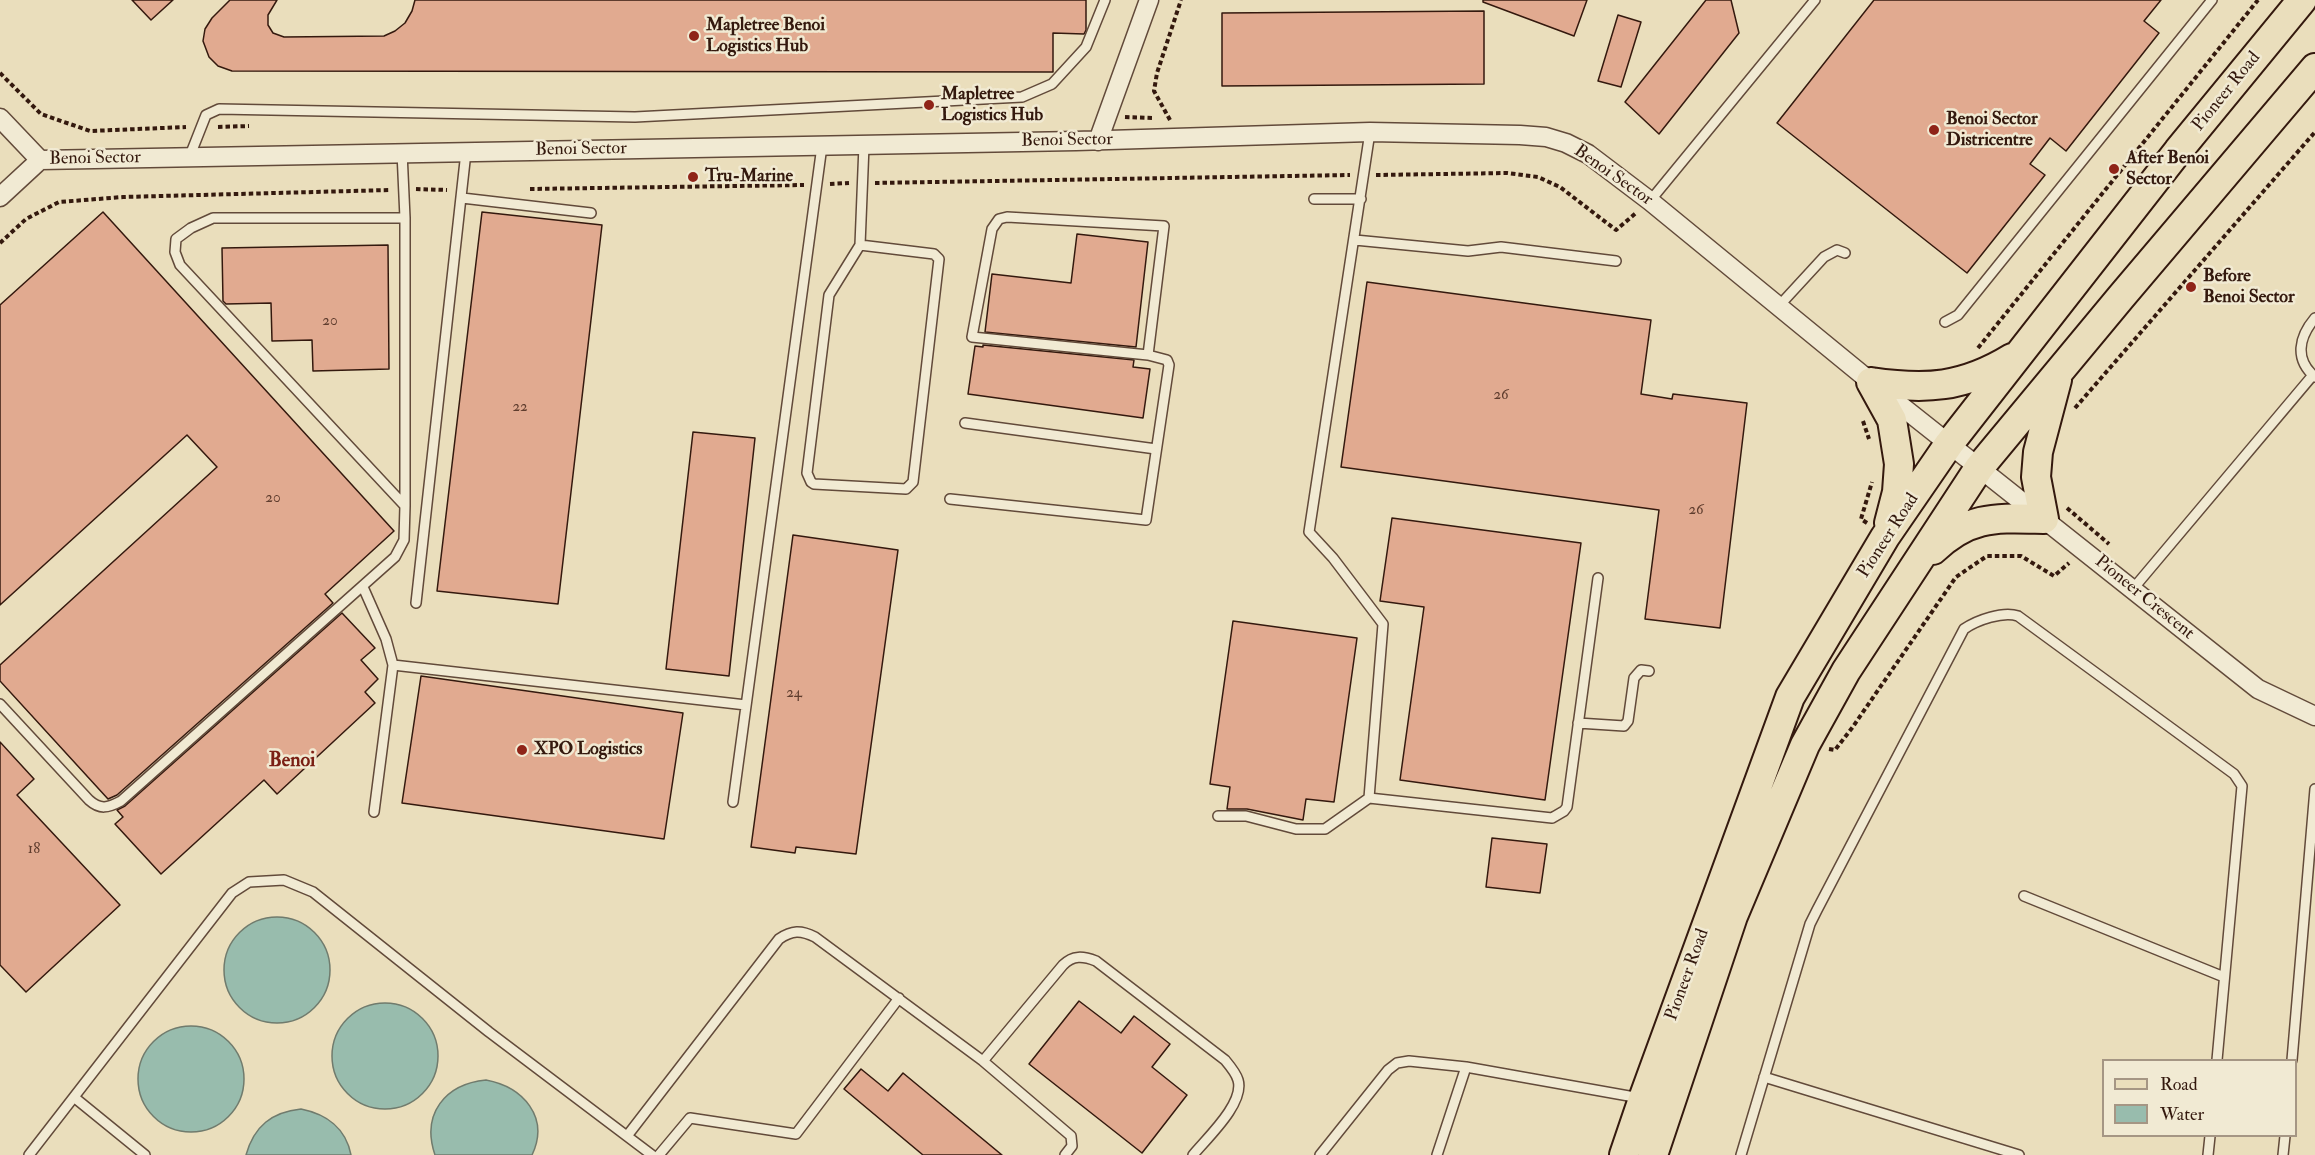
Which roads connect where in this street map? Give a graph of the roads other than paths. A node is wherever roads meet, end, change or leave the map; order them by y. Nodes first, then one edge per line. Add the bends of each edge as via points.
1 (1105, 0) edge
2 (1149, 0) edge
3 (1815, 0) edge
4 (2212, 0) edge
5 (2302, 0) edge
6 (2315, 68) edge
7 (0, 118) edge
8 (1370, 132) junction
9 (1098, 141) junction
10 (864, 145) junction
11 (822, 146) junction
12 (402, 152) junction
13 (466, 152) junction
14 (189, 158) junction
15 (40, 159) junction
16 (463, 194) junction
17 (0, 197) edge
18 (1314, 199) dead end
19 (1361, 199) junction
20 (1650, 201) junction
21 (591, 213) dead end
22 (405, 218) junction
23 (1355, 240) junction
24 (860, 245) junction
25 (1845, 253) dead end
26 (1616, 261) dead end
27 (1779, 307) junction
28 (2315, 318) edge
29 (1945, 322) dead end
30 (2026, 348) junction
31 (1148, 355) junction
32 (2059, 372) junction
33 (2314, 376) edge
34 (1871, 382) junction
35 (965, 423) dead end
36 (1949, 444) junction
37 (1156, 449) junction
38 (1979, 468) junction
39 (950, 499) dead end
40 (405, 506) junction
41 (2044, 519) junction
42 (1885, 537) junction
43 (1598, 578) dead end
44 (1907, 578) junction
45 (363, 587) junction
46 (2132, 590) junction
47 (416, 603) dead end
48 (393, 665) junction
49 (1649, 671) dead end
50 (0, 704) edge
51 (746, 705) junction
52 (2315, 716) edge
53 (1578, 723) junction
54 (2315, 789) edge
55 (1369, 798) junction
56 (733, 802) dead end
57 (374, 812) dead end
58 (1218, 816) dead end
59 (2024, 896) dead end
60 (2224, 977) junction
61 (899, 998) junction
62 (2217, 1059) edge
63 (2292, 1059) edge
64 (983, 1061) junction
65 (1466, 1067) junction
66 (1764, 1077) junction
67 (1658, 1095) junction
68 (75, 1098) junction
69 (627, 1136) junction
70 (2210, 1137) edge
71 (2285, 1137) edge
72 (29, 1155) edge
73 (145, 1155) edge
74 (652, 1155) edge
75 (659, 1155) edge
76 (1065, 1155) edge
77 (1193, 1155) edge
78 (1320, 1155) edge
79 (1437, 1155) edge
80 (1624, 1155) edge
81 (1653, 1155) edge
82 (1741, 1155) edge
83 (2019, 1155) edge
84 (2208, 1155) edge
85 (2283, 1155) edge

1 - 14 lane via 1086,47 1052,84 1022,97 635,117 219,109 206,115
2 - 9 street
3 - 20 lane
4 - 29 lane via 1958,315
5 - 30 main road, Pioneer Road via 2178,151
6 - 32 main road, Pioneer Road
7 - 15 street, Benoi Sector
8 - 9 street, Benoi Sector
8 - 19 lane
8 - 20 street, Benoi Sector via 1546,137 1588,154
9 - 10 street, Benoi Sector
10 - 11 street, Benoi Sector
10 - 24 lane
11 - 13 street, Benoi Sector
11 - 51 lane
12 - 13 street, Benoi Sector
12 - 14 street, Benoi Sector
12 - 22 lane
13 - 16 lane
14 - 15 street, Benoi Sector
15 - 17 street, Benoi Sector
16 - 21 lane
16 - 47 lane
18 - 19 lane
19 - 23 lane
20 - 27 street, Benoi Sector
22 - 40 lane
22 - 40 lane via 213,218 176,239 175,252 180,265
23 - 26 lane via 1468,251 1501,247
23 - 55 lane via 1309,532 1383,624
24 - 24 lane via 829,295 807,473 814,484 906,489 913,482 939,259 934,254
25 - 27 lane via 1838,250 1824,257
27 - 34 street, Benoi Sector
28 - 33 lane via 2304,331 2300,346 2303,362
30 - 34 main road via 1990,371 1965,380 1931,387
30 - 36 main road, Pioneer Road
31 - 31 lane via 972,337 994,223 1007,217 1164,226
31 - 37 lane via 1166,358 1169,365
32 - 38 main road, Pioneer Road
32 - 41 main road via 2038,452 2036,477
33 - 46 lane
34 - 36 street, Benoi Sector
34 - 42 main road via 1892,420 1899,464 1897,492
35 - 37 lane
36 - 38 street, Benoi Sector
36 - 42 main road, Pioneer Road
37 - 39 lane via 1146,520
38 - 41 street, Pioneer Crescent
38 - 44 main road, Pioneer Road
40 - 45 lane via 404,540 395,557
41 - 44 main road via 1975,521 1952,532
41 - 46 street, Pioneer Crescent
42 - 67 main road, Pioneer Road via 1790,697
43 - 53 lane
44 - 67 main road, Pioneer Road via 1846,672 1805,745
45 - 48 lane
45 - 50 lane via 121,801 109,807 97,807 89,800
46 - 52 street, Pioneer Crescent via 2258,689
48 - 51 lane
48 - 57 lane
49 - 53 lane via 1641,670 1634,678 1624,726
51 - 56 lane
53 - 55 lane via 1567,807 1558,816
54 - 63 lane
55 - 58 lane via 1325,829 1296,829 1246,816
59 - 60 lane
60 - 62 lane
60 - 66 lane via 2242,786 2239,780 2018,616 2005,615 1965,629 1817,910
61 - 64 lane
61 - 69 lane via 815,937 798,931 788,933 779,939
61 - 75 lane via 796,1134 690,1118
64 - 76 lane via 1071,1136 1072,1146
64 - 77 lane via 1069,959 1096,961 1226,1060 1238,1080 1235,1104
65 - 67 lane
65 - 78 lane via 1397,1063
65 - 79 lane
66 - 82 lane
66 - 83 lane
67 - 80 main road, Pioneer Road
67 - 81 main road, Pioneer Road
68 - 69 lane via 232,893 249,882 284,880 313,892
68 - 72 lane
68 - 73 lane
69 - 74 lane
70 - 84 lane
71 - 85 lane

